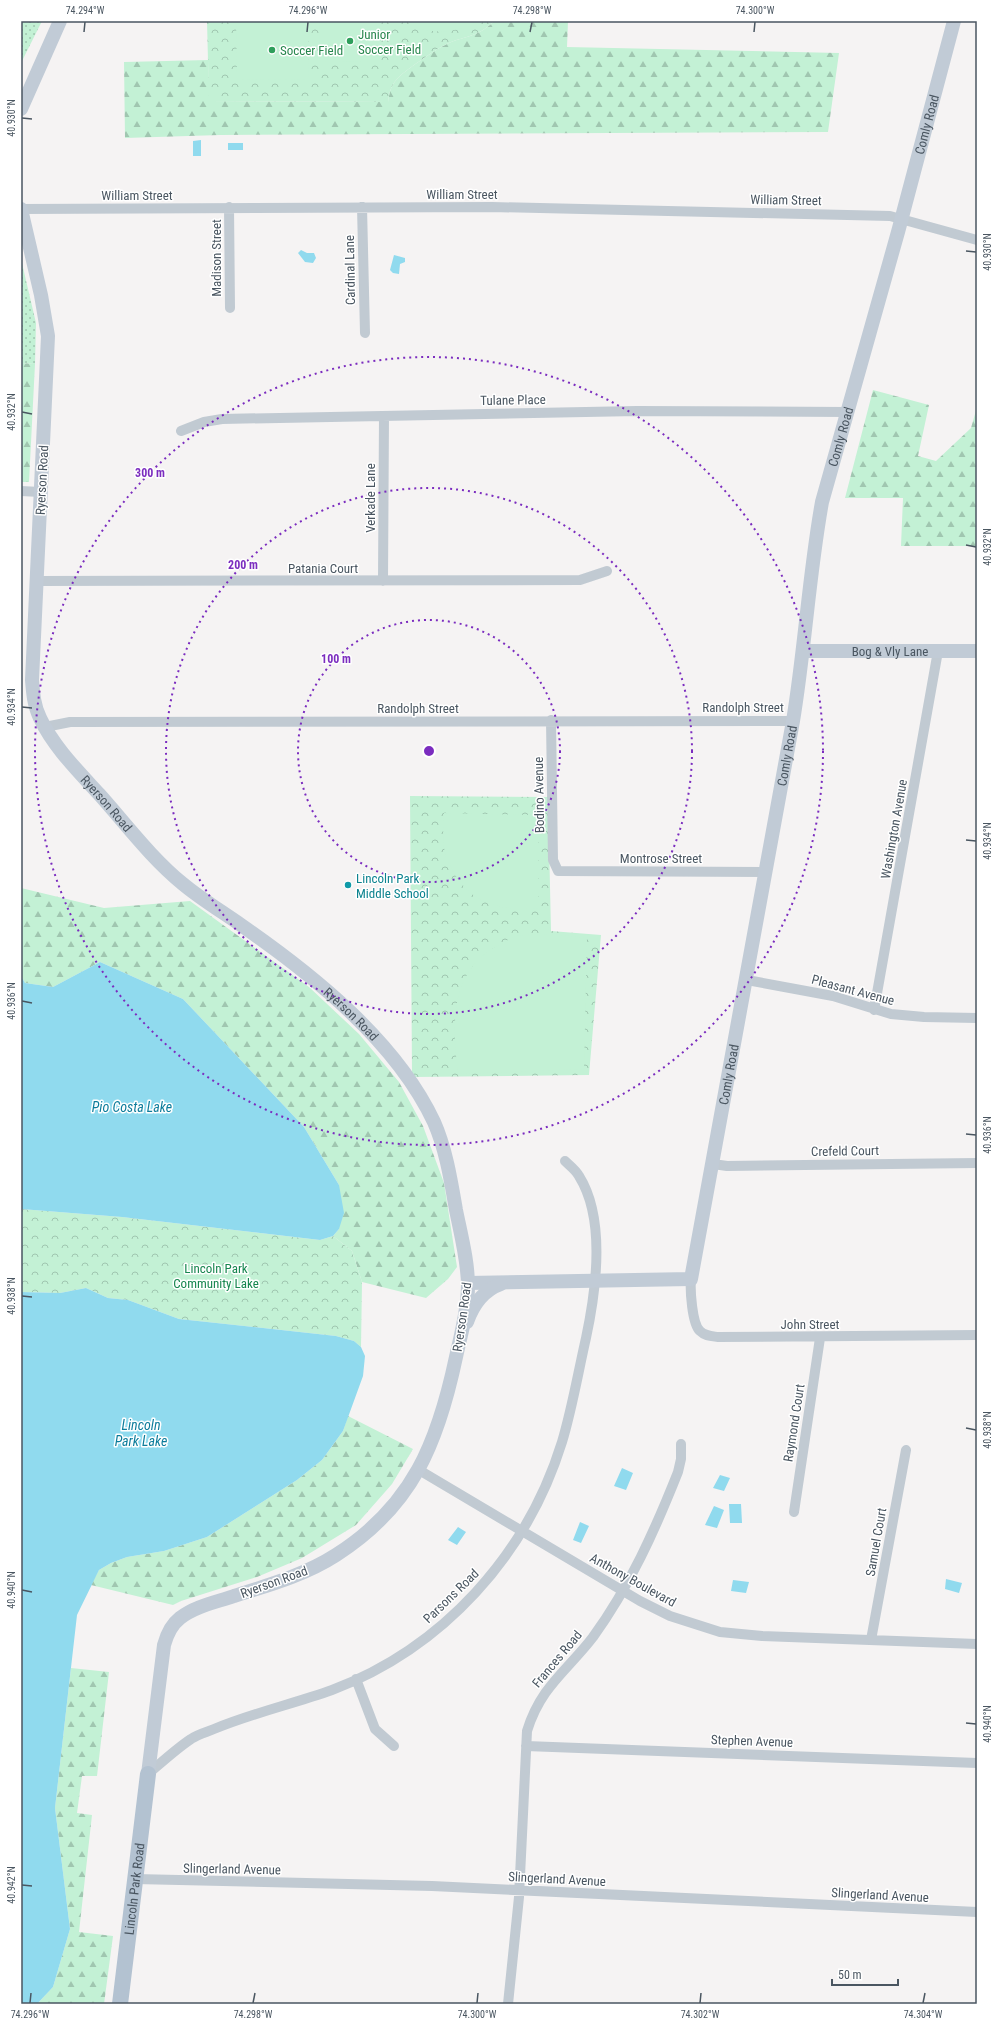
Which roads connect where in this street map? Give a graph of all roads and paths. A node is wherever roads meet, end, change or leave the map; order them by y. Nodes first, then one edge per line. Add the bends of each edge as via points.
1 (60, 21) edge
2 (954, 21) edge
3 (21, 109) edge
4 (229, 207) junction
5 (362, 207) junction
6 (21, 209) edge
7 (902, 218) junction
8 (977, 240) edge
9 (230, 308) dead end
10 (365, 333) dead end
11 (847, 412) junction
12 (384, 416) junction
13 (181, 431) dead end
14 (21, 491) edge
15 (40, 492) junction
16 (607, 571) dead end
17 (383, 581) junction
18 (38, 582) junction
19 (803, 651) junction
20 (938, 651) junction
21 (977, 651) edge
22 (551, 720) junction
23 (793, 721) junction
24 (45, 727) junction
25 (557, 869) joint
26 (766, 872) junction
27 (747, 980) junction
28 (874, 1010) junction
29 (977, 1018) edge
30 (564, 1161) dead end
31 (977, 1163) edge
32 (713, 1164) junction
33 (691, 1279) junction
34 (594, 1281) junction
35 (468, 1282) junction
36 (504, 1283) junction
37 (977, 1335) edge
38 (820, 1338) junction
39 (456, 1359) junction
40 (681, 1444) dead end
41 (906, 1450) dead end
42 (419, 1470) junction
43 (794, 1512) dead end
44 (523, 1530) junction
45 (623, 1591) junction
46 (871, 1640) junction
47 (977, 1644) edge
48 (356, 1679) junction
49 (394, 1746) dead end
50 (526, 1746) junction
51 (977, 1763) edge
52 (148, 1774) junction
53 (135, 1879) junction
54 (519, 1890) junction
55 (977, 1912) edge
56 (120, 2004) edge
57 (508, 2004) edge

1 - 3 main road
2 - 7 main road, Comly Road
4 - 5 street, William Street
4 - 6 street, William Street
4 - 9 street, Madison Street
5 - 7 street, William Street via 492,207
5 - 10 street, Cardinal Lane
6 - 15 main road, Ryerson Road via 48,336
7 - 8 street, William Street
7 - 11 main road, Comly Road
11 - 12 street, Tulane Place via 637,411
11 - 19 main road, Comly Road via 822,502 816,534
12 - 13 street, Tulane Place via 222,419 204,422
12 - 17 street, Verkade Lane
14 - 15 street
15 - 18 main road, Ryerson Road
16 - 17 street, Patania Court via 580,580
17 - 18 street, Patania Court
18 - 24 main road, Ryerson Road via 32,680 38,715
19 - 20 main road, Bog & Vly Lane
19 - 23 main road, Comly Road
20 - 21 main road, Bog & Vly Lane
20 - 28 street, Washington Avenue
22 - 23 street, Randolph Street
22 - 24 street, Randolph Street via 70,722
22 - 25 street, Bodino Avenue via 553,860
23 - 26 main road, Comly Road
24 - 35 main road, Ryerson Road via 76,769 162,866 199,897 241,925 327,992 372,1034 406,1076 423,1101 439,1137 453,1193
25 - 26 street, Montrose Street via 572,872
26 - 27 main road, Comly Road
27 - 28 street, Pleasant Avenue via 833,996
27 - 32 main road, Comly Road
28 - 29 street, Pleasant Avenue via 924,1017
30 - 34 street, Parsons Road via 579,1175 592,1204 595,1220
31 - 32 street, Crefeld Court via 727,1166
32 - 33 main road, Comly Road
33 - 34 main road
33 - 38 street, John Street via 694,1323 699,1331 706,1335
34 - 36 main road
34 - 44 street, Parsons Road via 593,1308 562,1442 546,1484
35 - 36 main road
35 - 39 main road, Ryerson Road
36 - 39 main road via 487,1291 477,1302 468,1319
37 - 38 street, John Street
38 - 43 street, Raymond Court
39 - 42 main road, Ryerson Road via 440,1422
40 - 45 street, Frances Road via 680,1465 660,1517 642,1559
41 - 46 street, Samuel Court
42 - 44 street, Anthony Boulevard
42 - 52 main road, Ryerson Road via 377,1523 334,1556 291,1578 198,1608 183,1615 174,1623 164,1645
44 - 45 street, Anthony Boulevard
44 - 48 street, Parsons Road via 491,1576 454,1615 406,1652
45 - 46 street, Anthony Boulevard via 670,1616 720,1632
45 - 50 street, Frances Road via 592,1637 548,1687 526,1730
46 - 47 street, Anthony Boulevard
48 - 49 street via 375,1729
48 - 52 street, Parsons Road via 332,1690 227,1723 192,1738
50 - 51 street, Stephen Avenue
50 - 54 street, Frances Road
52 - 53 main road, Lincoln Park Road
53 - 54 street, Slingerland Avenue
53 - 56 main road, Lincoln Park Road
54 - 55 street, Slingerland Avenue
54 - 57 street, Frances Road

